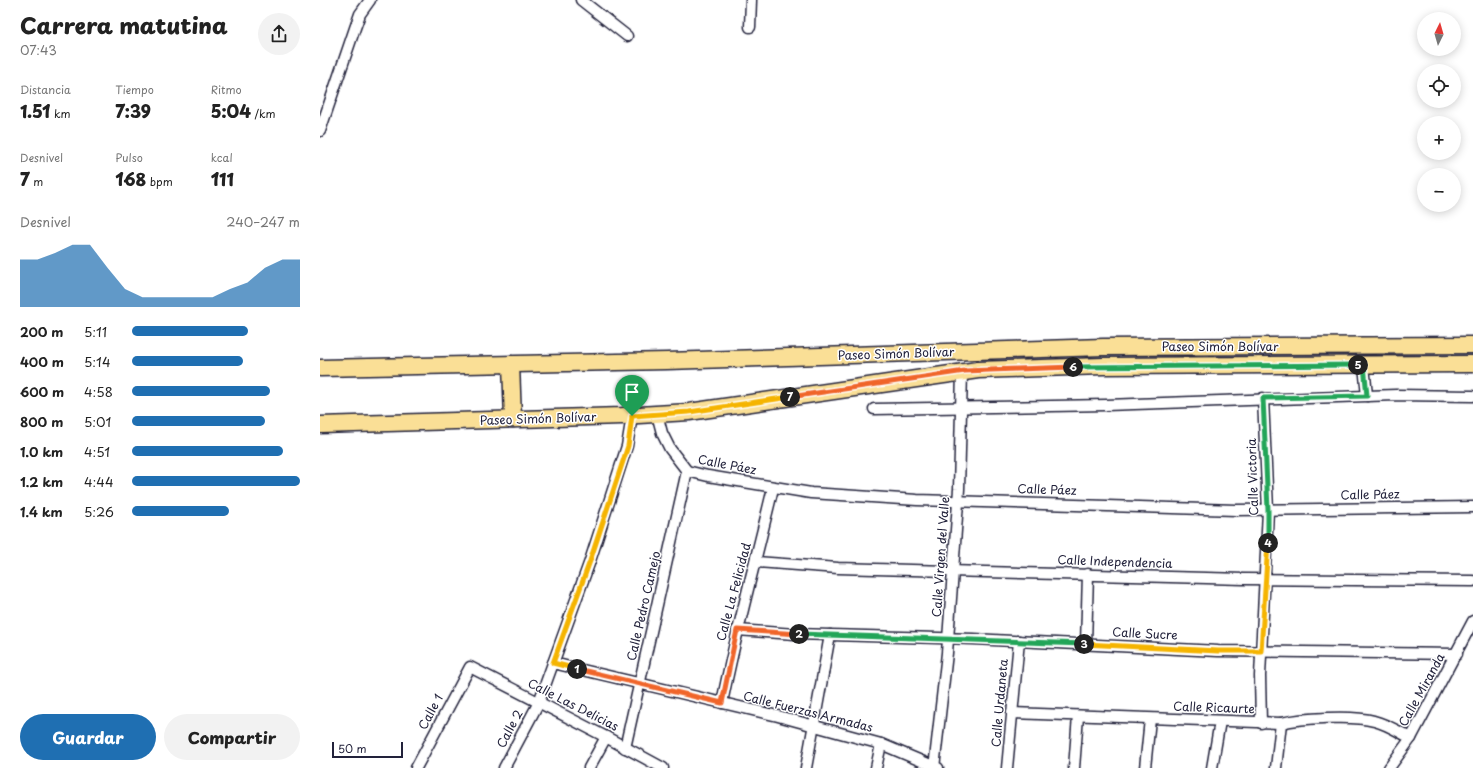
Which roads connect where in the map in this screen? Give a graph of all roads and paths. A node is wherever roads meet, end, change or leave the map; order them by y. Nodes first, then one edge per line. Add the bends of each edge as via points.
1 (370, 0) edge
2 (581, 0) edge
3 (751, 0) edge
4 (750, 28) dead end
5 (627, 36) dead end
6 (320, 131) edge
7 (1473, 345) edge
8 (511, 364) junction
9 (1473, 364) edge
10 (1364, 365) junction
11 (320, 368) edge
12 (962, 372) junction
13 (1367, 396) junction
14 (1473, 396) edge
15 (1263, 398) junction
16 (962, 408) junction
17 (874, 409) dead end
18 (657, 414) junction
19 (632, 416) junction
20 (513, 419) junction
21 (320, 425) edge
22 (687, 471) junction
23 (773, 488) junction
24 (958, 501) junction
25 (1473, 507) edge
26 (1268, 510) junction
27 (756, 562) junction
28 (953, 571) junction
29 (1088, 574) junction
30 (1266, 579) junction
31 (1473, 581) edge
32 (1473, 622) edge
33 (737, 630) junction
34 (830, 635) junction
35 (948, 638) junction
36 (1019, 641) junction
37 (1086, 644) junction
38 (1261, 651) junction
39 (1456, 654) junction
40 (553, 663) junction
41 (470, 668) joint
42 (640, 684) junction
43 (539, 702) junction
44 (722, 703) junction
45 (1012, 713) junction
46 (1078, 716) junction
47 (1150, 719) junction
48 (1220, 721) junction
49 (1261, 723) junction
50 (1281, 723) junction
51 (815, 726) junction
52 (606, 737) junction
53 (1411, 738) junction
54 (881, 744) junction
55 (625, 748) junction
56 (645, 764) edge
57 (416, 768) edge
58 (504, 768) edge
59 (589, 768) edge
60 (663, 768) edge
61 (806, 768) edge
62 (876, 768) edge
63 (936, 768) edge
64 (1007, 768) edge
65 (1074, 768) edge
66 (1145, 768) edge
67 (1212, 768) edge
68 (1278, 768) edge
69 (1389, 768) edge

1 - 6 street via 354,28
2 - 5 street
3 - 4 street
7 - 8 main road, Paseo Simón Bolívar via 1103,347
8 - 11 main road, Paseo Simón Bolívar
8 - 20 main road
9 - 10 main road, Paseo Simón Bolívar
10 - 12 main road, Paseo Simón Bolívar via 1103,366
10 - 13 street
12 - 16 street, Calle Virgen del Valle
12 - 18 main road, Paseo Simón Bolívar via 724,408
13 - 14 street
13 - 15 street
15 - 16 street
15 - 26 street, Calle Victoria
16 - 17 street
16 - 24 street, Calle Virgen del Valle
18 - 19 main road, Paseo Simón Bolívar
18 - 22 street, Calle Páez via 670,449
19 - 20 main road, Paseo Simón Bolívar
19 - 40 street, Calle 2 via 628,446
20 - 21 main road, Paseo Simón Bolívar
22 - 23 street, Calle Páez
22 - 42 street, Calle Pedro Camejo
23 - 24 street, Calle Páez via 811,494
23 - 27 street, Calle La Felicidad
24 - 26 street, Calle Páez
24 - 28 street, Calle Virgen del Valle
25 - 26 street, Calle Páez
26 - 30 street, Calle Victoria
27 - 28 street, Calle Independencia via 838,568
27 - 33 street, Calle La Felicidad
28 - 29 street, Calle Independencia
28 - 35 street, Calle Virgen del Valle
29 - 30 street, Calle Independencia
29 - 37 street
30 - 31 street, Calle Independencia
30 - 38 street, Calle Victoria
32 - 39 street, Calle Miranda
33 - 34 street, Calle Sucre
33 - 44 street, Calle La Felicidad
34 - 35 street, Calle Sucre
34 - 51 street
35 - 36 street, Calle Sucre
35 - 63 street, Calle Virgen del Valle
36 - 37 street, Calle Sucre
36 - 45 street, Calle Urdaneta
37 - 38 street, Calle Sucre
38 - 39 street, Calle Sucre
38 - 49 street, Calle Victoria
39 - 53 street, Calle Miranda
40 - 42 street, Calle Fuerzas Armadas
40 - 43 street, Calle 2
41 - 43 street, Calle Las Delicias
41 - 57 street, Calle 1
42 - 44 street, Calle Fuerzas Armadas
42 - 55 street, Calle Pedro Camejo
43 - 52 street, Calle Las Delicias
43 - 58 street, Calle 2
44 - 51 street, Calle Fuerzas Armadas
45 - 46 street, Calle Ricaurte
45 - 64 street, Calle Urdaneta
46 - 47 street, Calle Ricaurte
46 - 65 street
47 - 48 street, Calle Ricaurte
47 - 66 street
48 - 49 street, Calle Ricaurte
48 - 67 street
49 - 50 street, Calle Ricaurte
50 - 53 street, Calle Ricaurte via 1304,719 1373,720
50 - 68 street
51 - 54 street, Calle Fuerzas Armadas
51 - 61 street
52 - 55 street, Calle Las Delicias
52 - 59 street
53 - 69 street, Calle Miranda
54 - 62 street
54 - 63 street, Calle Fuerzas Armadas
55 - 56 street, Calle Las Delicias
56 - 60 street, Calle Las Delicias

